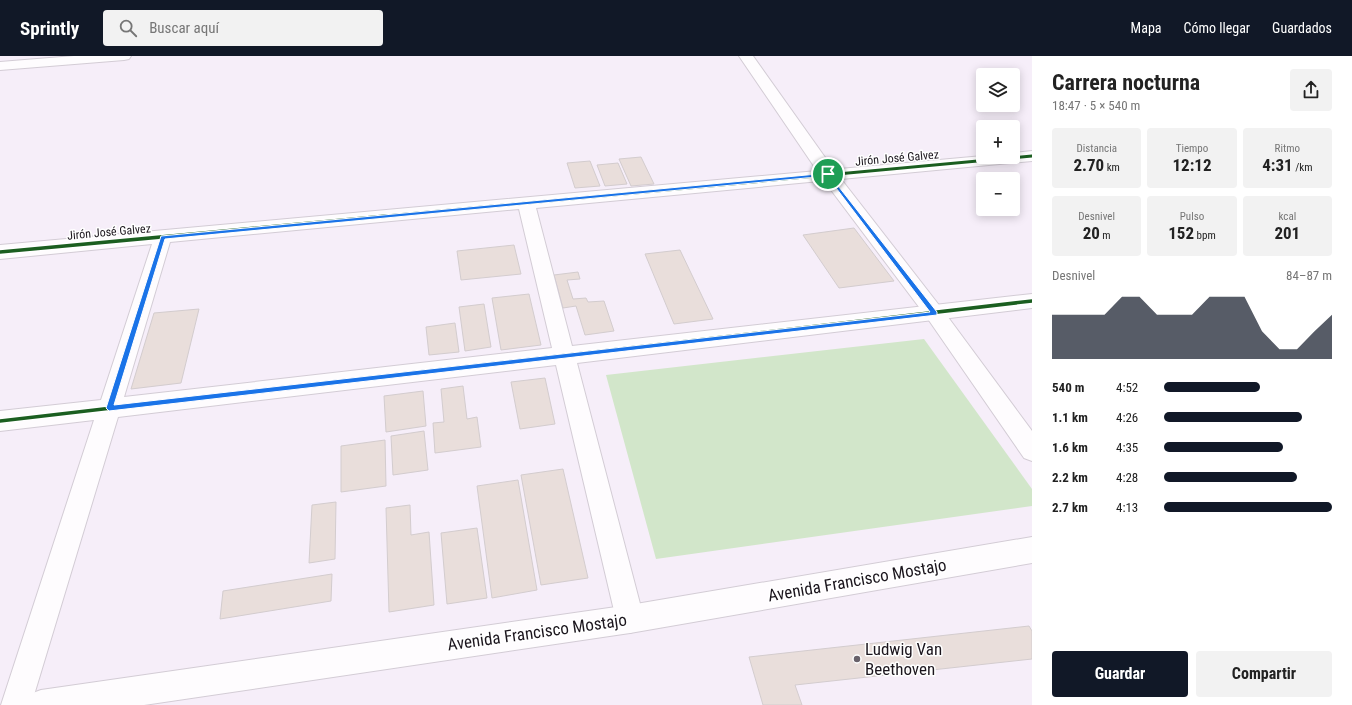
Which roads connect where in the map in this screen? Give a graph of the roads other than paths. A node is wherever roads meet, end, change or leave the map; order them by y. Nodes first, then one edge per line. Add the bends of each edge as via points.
1 (124, 56) edge
2 (746, 56) edge
3 (0, 66) edge
4 (1032, 156) edge
5 (828, 174) junction
6 (526, 203) junction
7 (163, 237) junction
8 (0, 252) edge
9 (1032, 302) edge
10 (935, 314) junction
11 (565, 356) junction
12 (109, 408) junction
13 (0, 421) edge
14 (1032, 450) edge
15 (1032, 550) edge
16 (630, 619) junction
17 (16, 705) edge
18 (41, 705) edge

1 - 3 street
2 - 5 street
4 - 5 street, Jirón José Galvez
5 - 6 street, Jirón José Galvez
5 - 10 street
6 - 7 street, Jirón José Galvez
6 - 11 street
7 - 8 street, Jirón José Galvez
7 - 12 street
9 - 10 street
10 - 11 street
10 - 14 street
11 - 12 street
11 - 16 street
12 - 13 street
12 - 17 street
15 - 16 street, Avenida Francisco Mostajo
16 - 18 street, Avenida Francisco Mostajo

